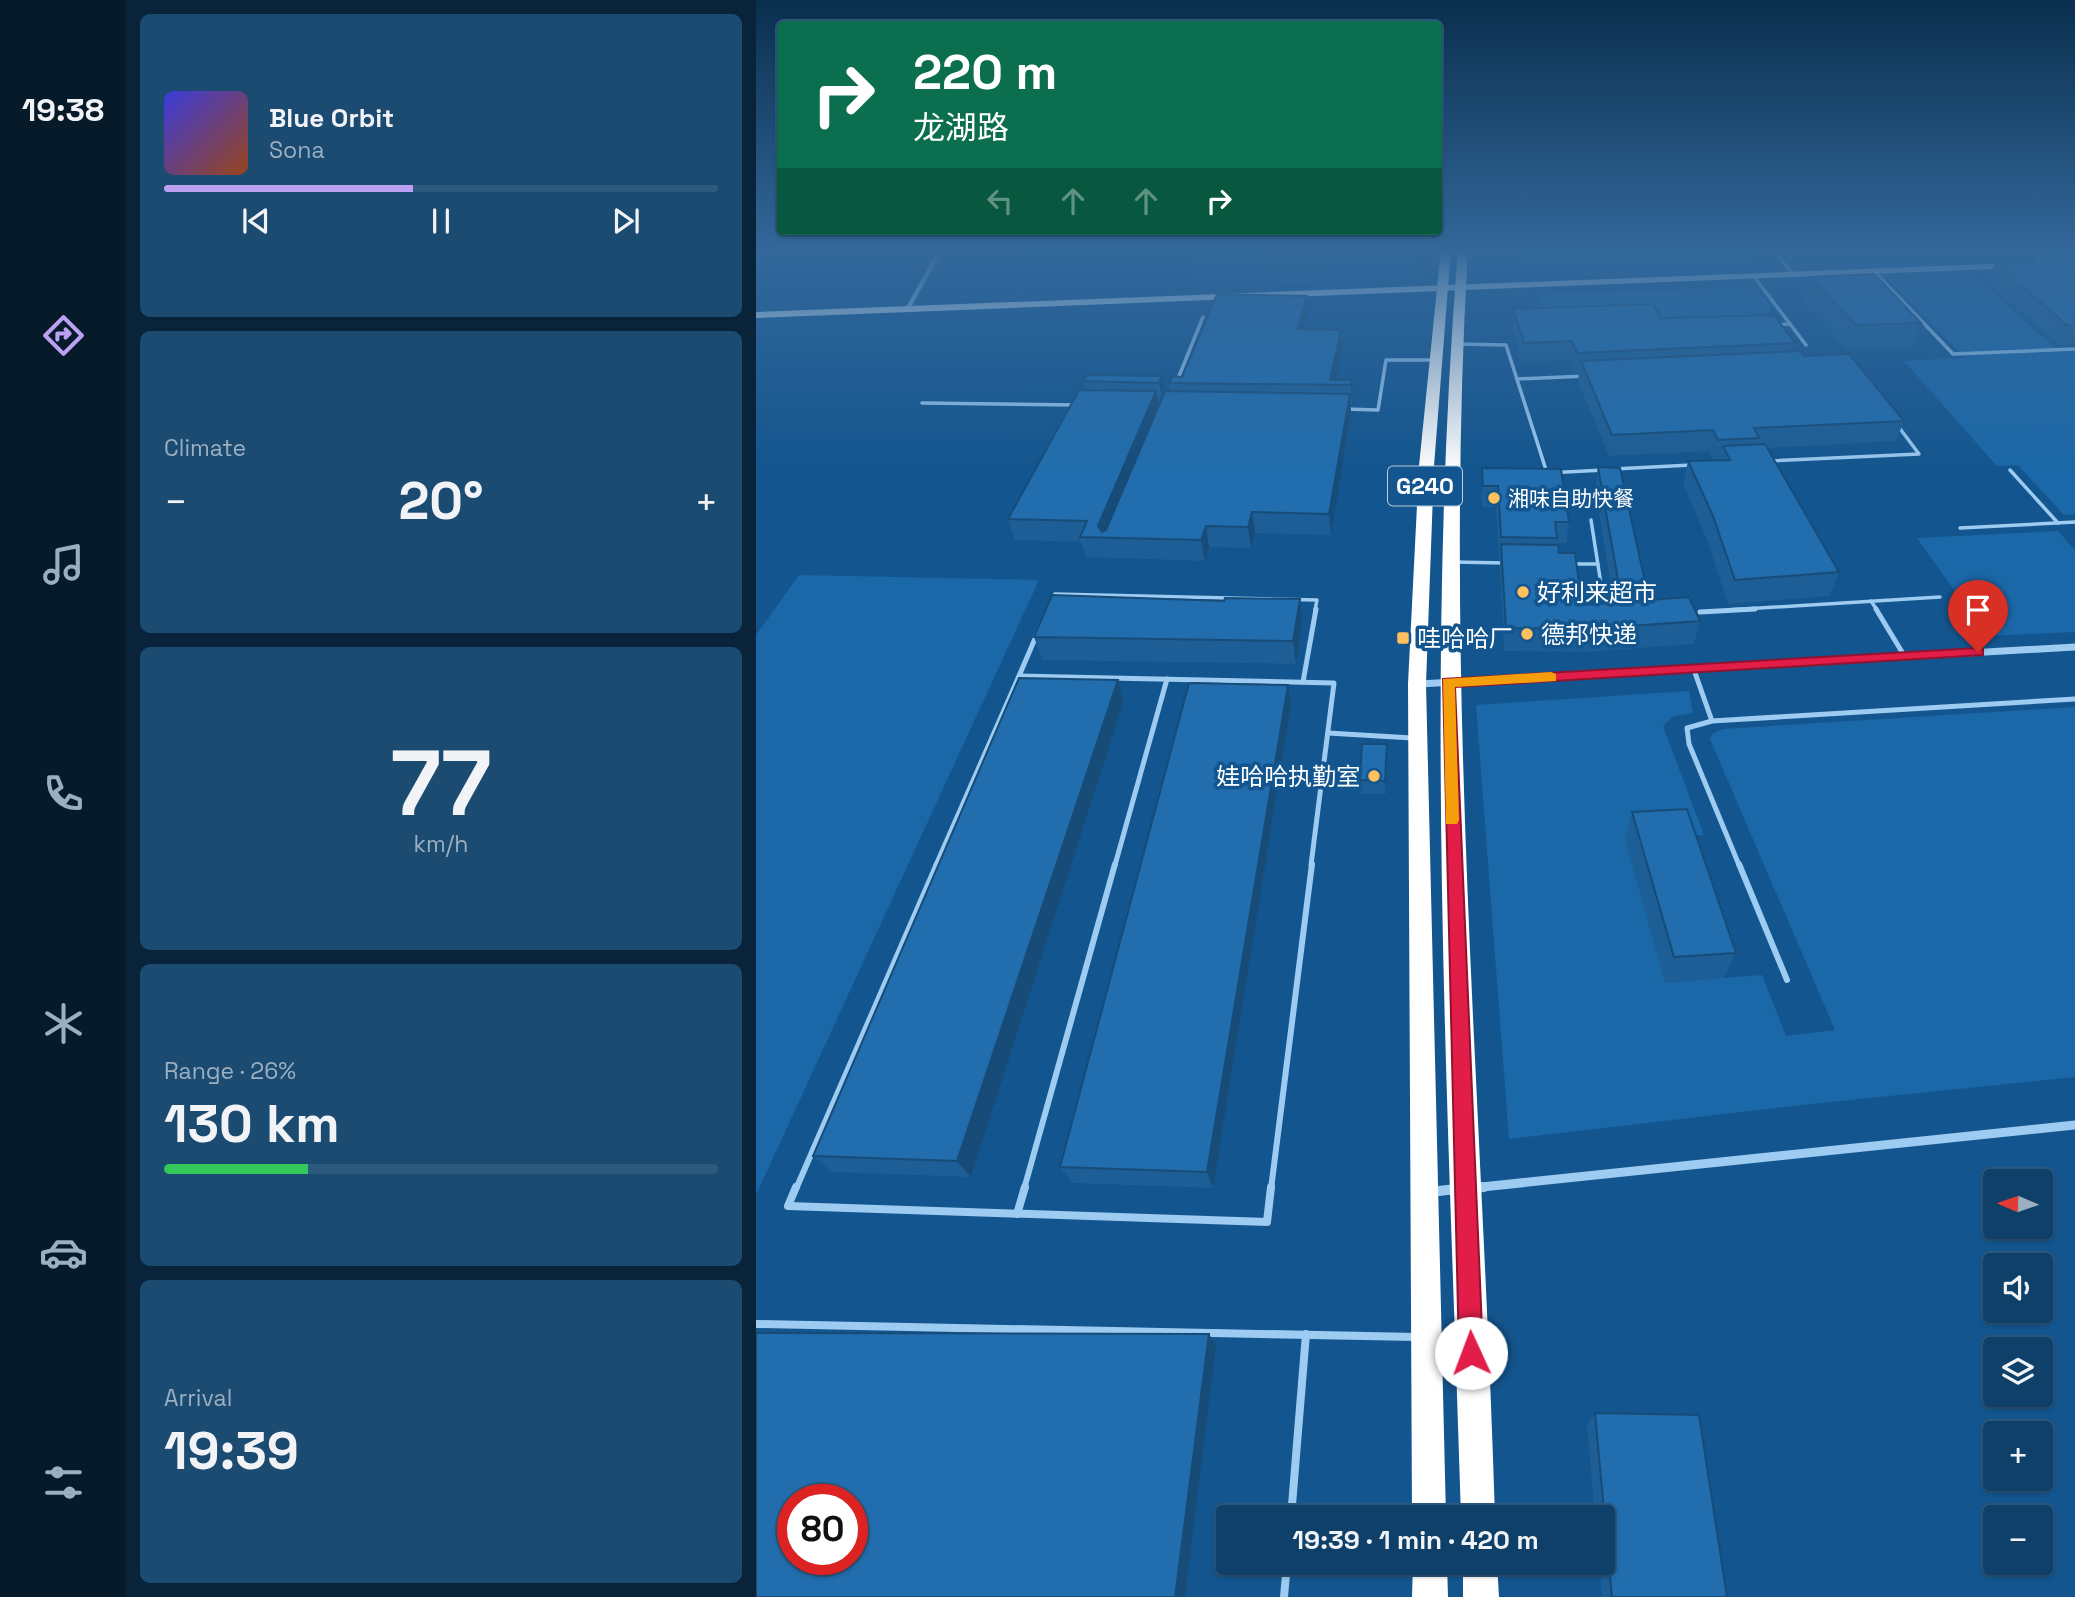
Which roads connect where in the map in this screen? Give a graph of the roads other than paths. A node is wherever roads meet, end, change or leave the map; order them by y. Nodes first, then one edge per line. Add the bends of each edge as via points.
1 (1200, 324) edge
2 (1437, 324) edge
3 (1457, 324) edge
4 (1790, 324) joint
5 (1924, 324) edge
6 (1765, 325) edge
7 (1455, 344) junction
8 (1806, 345) dead end
9 (2075, 349) edge
10 (1433, 360) junction
11 (1586, 376) edge
12 (1517, 379) junction
13 (1177, 381) edge
14 (922, 403) dead end
15 (1085, 405) edge
16 (1338, 409) edge
17 (1896, 424) edge
18 (1768, 461) edge
19 (1699, 465) edge
20 (2010, 470) dead end
21 (1591, 520) dead end
22 (2068, 522) junction
23 (2075, 522) edge
24 (2058, 523) junction
25 (1961, 528) dead end
26 (2075, 530) edge
27 (1448, 562) junction
28 (1516, 563) edge
29 (1557, 564) edge
30 (1598, 564) junction
31 (1940, 597) dead end
32 (1871, 601) junction
33 (1050, 606) edge
34 (1605, 610) edge
35 (1700, 612) dead end
36 (1039, 629) edge
37 (2075, 647) edge
38 (1905, 657) junction
39 (1694, 670) junction
40 (1018, 676) junction
41 (1167, 679) junction
42 (1303, 682) junction
43 (1448, 683) junction
44 (1417, 684) junction
45 (2075, 699) edge
46 (1712, 722) junction
47 (1328, 733) junction
48 (1416, 738) junction
49 (1787, 980) dead end
50 (2075, 1125) edge
51 (1464, 1189) junction
52 (1426, 1193) junction
53 (1017, 1214) junction
54 (756, 1324) edge
55 (1306, 1334) junction
56 (1426, 1338) junction
57 (1292, 1505) edge
58 (1429, 1505) edge
59 (1477, 1505) edge
60 (1286, 1575) edge
61 (1430, 1575) edge
62 (1480, 1575) edge
63 (1284, 1597) edge
64 (1430, 1597) edge
65 (1481, 1597) edge

1 - 13 lane
2 - 10 highway, G240
3 - 7 highway, G240
4 - 6 lane
4 - 8 lane
5 - 9 lane via 1953,354
7 - 12 lane via 1506,345
7 - 27 highway, G240
10 - 16 lane via 1386,360 1378,410
10 - 44 highway, G240
11 - 12 lane
12 - 19 lane via 1547,473
14 - 15 lane
17 - 18 lane via 1919,454
20 - 24 lane
21 - 30 lane
22 - 23 lane
22 - 24 lane
22 - 26 lane
24 - 25 lane
27 - 28 lane
27 - 43 highway, G240
29 - 30 lane
30 - 34 lane
31 - 32 lane
32 - 35 lane
32 - 38 lane
33 - 42 lane via 1055,594 1317,600
36 - 40 lane
37 - 38 street
38 - 39 street
39 - 43 street
39 - 46 lane
40 - 41 lane
40 - 53 lane via 789,1206
41 - 42 lane
41 - 53 lane
42 - 47 lane via 1334,683
43 - 44 street
43 - 51 highway, G240
44 - 48 highway, G240
45 - 46 lane
46 - 49 lane via 1690,725 1686,737
47 - 48 lane
47 - 53 lane via 1267,1222
48 - 52 highway, G240
50 - 51 street
51 - 52 street
51 - 59 highway, G240
52 - 56 highway, G240
54 - 55 lane
55 - 56 lane
55 - 57 lane
56 - 58 highway, G240
60 - 63 lane
61 - 64 highway
62 - 65 highway

